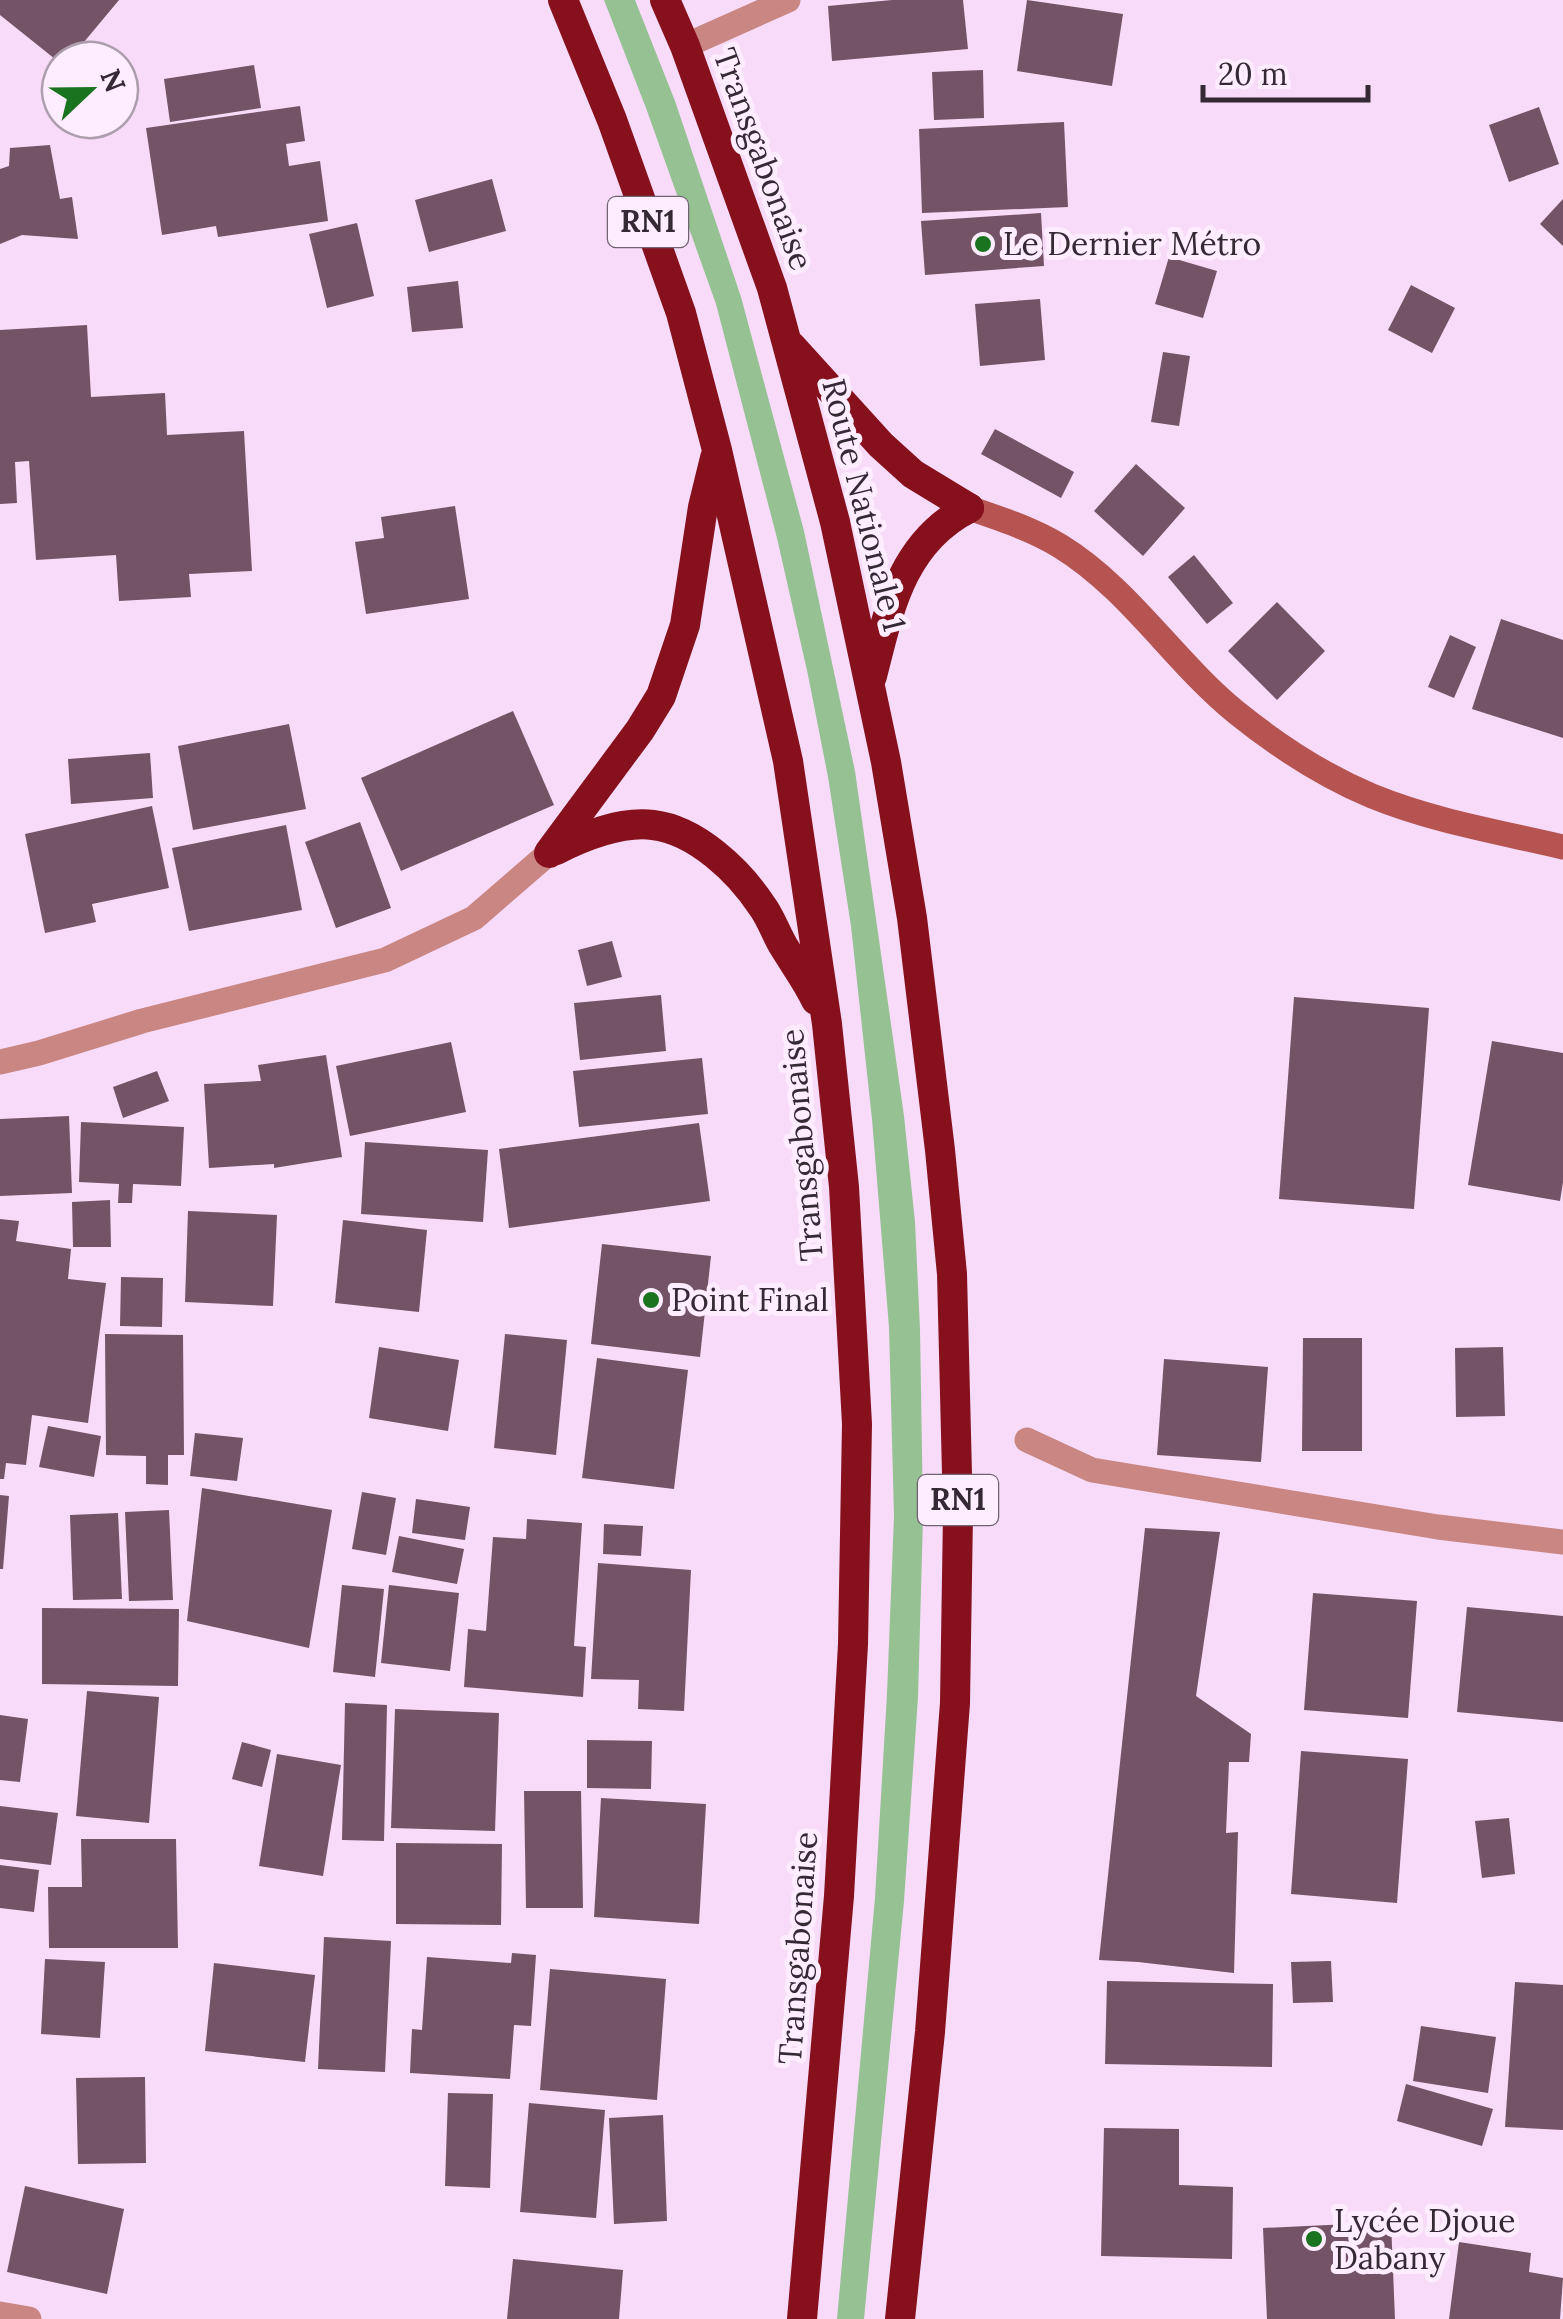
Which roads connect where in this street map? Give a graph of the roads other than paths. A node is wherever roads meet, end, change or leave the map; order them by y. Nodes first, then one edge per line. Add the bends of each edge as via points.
1 (563, 0) edge
2 (665, 0) edge
3 (788, 0) edge
4 (686, 46) junction
5 (788, 343) junction
6 (716, 450) junction
7 (970, 508) junction
8 (870, 684) junction
9 (1563, 847) edge
10 (549, 853) junction
11 (827, 1024) junction
12 (0, 1062) edge
13 (1027, 1440) dead end
14 (1563, 1542) edge
15 (0, 2314) edge
16 (798, 2315) edge
17 (29, 2319) edge
18 (900, 2319) edge

1 - 6 highway, Transgabonaise / RN1 via 681,313
2 - 4 highway, Transgabonaise / RN1
3 - 4 street
4 - 5 highway, Transgabonaise / RN1
5 - 7 highway via 902,465
5 - 8 highway, Route Nationale 1 / RN1
6 - 10 highway via 685,625 661,696
6 - 11 highway, Transgabonaise / RN1 via 788,761
7 - 8 highway via 932,533 912,558
7 - 9 street via 1061,546 1105,580 1235,711 1326,774 1430,816
8 - 18 highway, RN1 via 912,918 940,1150 952,1274 958,1514 955,1703
10 - 11 highway via 588,834 652,825 710,850 763,907
10 - 12 street via 474,918 385,960
11 - 16 highway, Transgabonaise / RN1 via 853,1334 854,1608 838,1896
13 - 14 street via 1092,1470
15 - 17 street

